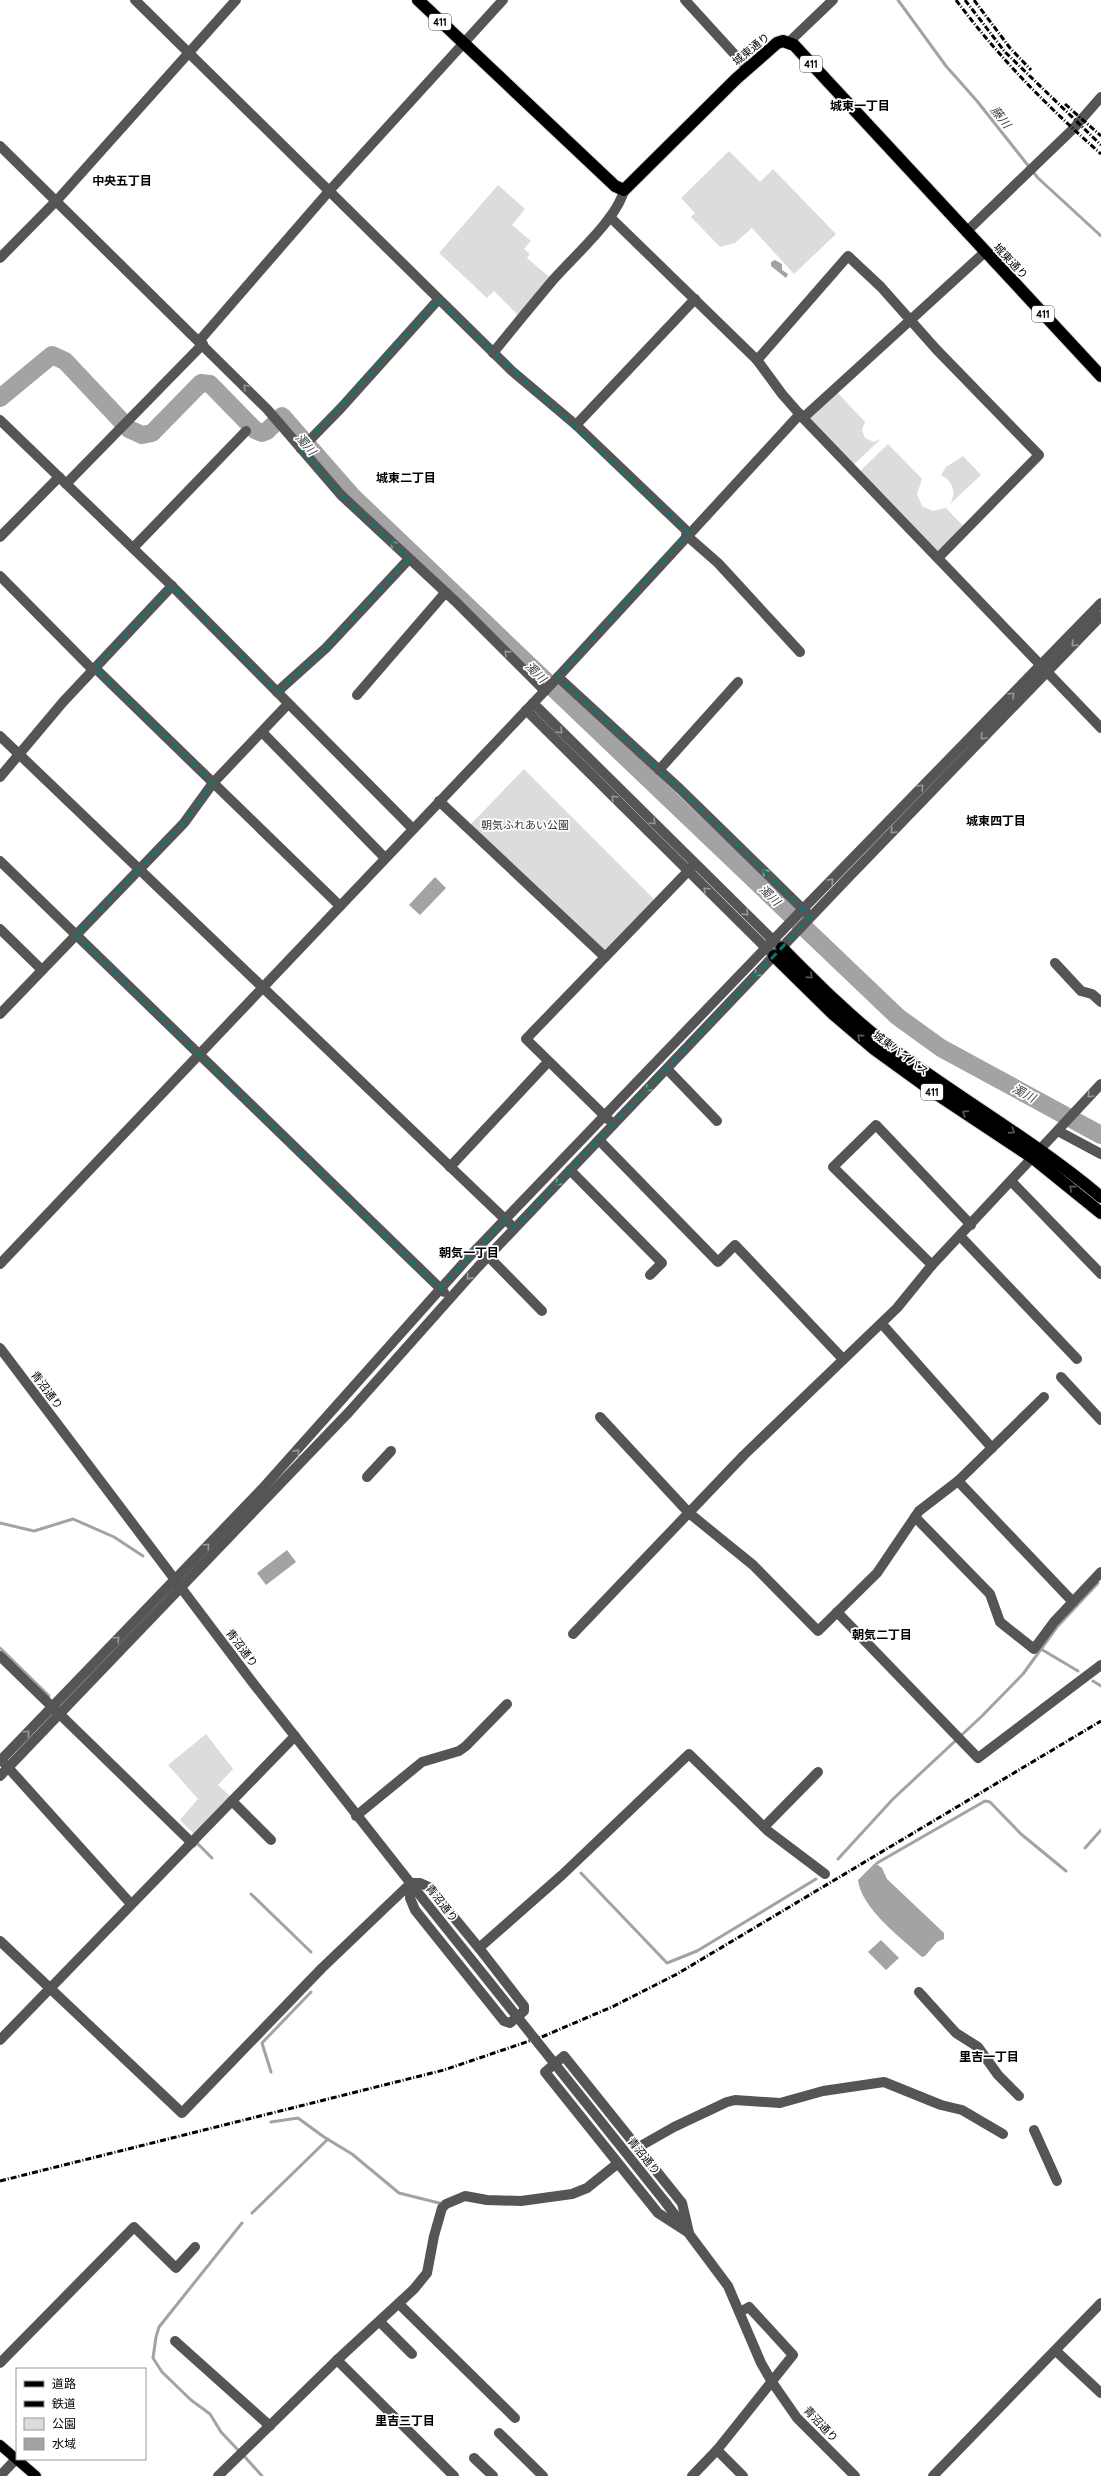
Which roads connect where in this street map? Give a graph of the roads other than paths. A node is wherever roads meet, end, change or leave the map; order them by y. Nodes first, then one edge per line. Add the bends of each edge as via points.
1 (135, 0) edge
2 (236, 0) edge
3 (418, 0) edge
4 (503, 0) edge
5 (685, 0) edge
6 (833, 0) edge
7 (789, 42) junction
8 (463, 44) junction
9 (188, 53) junction
10 (747, 68) junction
11 (1101, 97) edge
12 (0, 146) edge
13 (330, 190) junction
14 (624, 190) junction
15 (56, 201) junction
16 (610, 216) junction
17 (966, 232) junction
18 (985, 252) junction
19 (0, 258) edge
20 (695, 299) junction
21 (438, 300) junction
22 (911, 322) junction
23 (201, 342) junction
24 (493, 353) junction
25 (757, 360) junction
26 (1101, 376) edge
27 (801, 416) junction
28 (0, 420) edge
29 (576, 425) junction
30 (246, 431) dead end
31 (301, 449) junction
32 (59, 477) junction
33 (66, 484) junction
34 (688, 534) junction
35 (0, 537) edge
36 (133, 548) junction
37 (938, 558) junction
38 (409, 559) junction
39 (0, 576) edge
40 (172, 586) junction
41 (445, 593) junction
42 (1101, 603) edge
43 (1101, 616) edge
44 (800, 652) dead end
45 (94, 669) junction
46 (1044, 669) junction
47 (558, 678) junction
48 (738, 682) dead end
49 (545, 690) junction
50 (277, 692) junction
51 (357, 695) dead end
52 (288, 704) junction
53 (529, 707) junction
54 (1101, 728) edge
55 (262, 732) junction
56 (0, 736) edge
57 (19, 754) junction
58 (659, 770) junction
59 (0, 777) edge
60 (213, 783) junction
61 (439, 801) junction
62 (413, 829) junction
63 (385, 858) junction
64 (695, 864) junction
65 (2, 868) edge
66 (139, 870) junction
67 (688, 872) junction
68 (340, 906) junction
69 (803, 909) junction
70 (811, 917) junction
71 (0, 929) edge
72 (76, 935) junction
73 (774, 948) junction
74 (605, 957) junction
75 (1055, 964) dead end
76 (42, 970) junction
77 (262, 987) junction
78 (1101, 1002) edge
79 (0, 1014) edge
80 (199, 1055) junction
81 (548, 1062) junction
82 (667, 1069) junction
83 (1101, 1084) edge
84 (604, 1116) junction
85 (717, 1121) dead end
86 (614, 1125) junction
87 (1058, 1131) junction
88 (599, 1140) junction
89 (1037, 1154) junction
90 (1101, 1154) edge
91 (450, 1167) junction
92 (570, 1170) junction
93 (1012, 1182) junction
94 (1101, 1197) edge
95 (1101, 1213) edge
96 (505, 1220) junction
97 (971, 1225) junction
98 (515, 1228) junction
99 (960, 1236) junction
100 (488, 1256) junction
101 (0, 1264) edge
102 (932, 1266) junction
103 (650, 1274) dead end
104 (1101, 1274) edge
105 (440, 1289) junction
106 (450, 1298) junction
107 (542, 1311) dead end
108 (882, 1324) junction
109 (0, 1348) edge
110 (1078, 1359) dead end
111 (843, 1360) junction
112 (1061, 1377) dead end
113 (1044, 1397) dead end
114 (600, 1417) dead end
115 (1101, 1420) edge
116 (992, 1448) junction
117 (391, 1451) dead end
118 (367, 1478) dead end
119 (958, 1481) junction
120 (689, 1513) junction
121 (915, 1517) junction
122 (1101, 1572) edge
123 (178, 1584) junction
124 (1073, 1602) junction
125 (837, 1612) junction
126 (573, 1634) dead end
127 (0, 1656) edge
128 (1101, 1665) edge
129 (507, 1704) dead end
130 (52, 1707) junction
131 (60, 1715) junction
132 (295, 1736) junction
133 (0, 1760) edge
134 (8, 1768) junction
135 (818, 1772) dead end
136 (0, 1776) edge
137 (232, 1801) junction
138 (356, 1816) junction
139 (764, 1827) junction
140 (271, 1840) dead end
141 (192, 1843) junction
142 (825, 1874) dead end
143 (411, 1883) junction
144 (131, 1904) junction
145 (0, 1941) edge
146 (479, 1948) junction
147 (51, 1989) junction
148 (919, 1992) dead end
149 (0, 2040) edge
150 (1019, 2096) dead end
151 (1034, 2130) dead end
152 (1003, 2134) dead end
153 (637, 2148) junction
154 (617, 2164) junction
155 (1057, 2180) dead end
156 (690, 2233) junction
157 (195, 2247) dead end
158 (1101, 2303) edge
159 (399, 2304) junction
160 (740, 2312) junction
161 (380, 2322) junction
162 (176, 2341) dead end
163 (1056, 2351) junction
164 (412, 2354) dead end
165 (337, 2360) junction
166 (0, 2363) edge
167 (772, 2382) junction
168 (1101, 2393) edge
169 (515, 2418) dead end
170 (270, 2426) junction
171 (499, 2433) dead end
172 (0, 2445) edge
173 (717, 2450) junction
174 (474, 2458) dead end
175 (16, 2459) joint
176 (17, 2460) edge
177 (0, 2476) edge
178 (36, 2476) edge
179 (218, 2476) edge
180 (454, 2476) edge
181 (493, 2476) edge
182 (543, 2476) edge
183 (692, 2476) edge
184 (743, 2476) edge
185 (855, 2476) edge
186 (933, 2476) edge

1 - 9 street
2 - 9 street
3 - 8 highway, 411
4 - 8 street
5 - 10 street
6 - 7 street
7 - 10 highway, 城東通り via 777,43
7 - 17 highway, 城東通り / 411
8 - 13 street
8 - 14 highway, 411 via 616,186
9 - 13 street
9 - 15 street
10 - 14 highway, 城東通り
11 - 17 street via 1073,129
12 - 15 street
13 - 21 street
13 - 23 street
14 - 16 street via 622,201
15 - 19 street
15 - 23 street
16 - 20 street
16 - 24 street
17 - 18 highway, 城東通り / 411
18 - 22 street
18 - 26 highway, 城東通り / 411
20 - 25 street
20 - 29 street
21 - 24 street
21 - 31 street
22 - 25 street via 881,287 848,256
22 - 27 street
22 - 37 street via 1039,455
31 -> 23 street via 273,415
23 - 33 street via 131,420
24 - 29 street
25 - 27 street
27 - 34 street
27 - 37 street
28 - 32 street
29 - 34 street
30 - 36 street
38 -> 31 street via 341,495
32 - 33 street
32 - 35 street
33 - 36 street
34 - 44 street
34 - 47 street
36 - 40 street
37 - 46 street
38 - 41 street
38 - 50 street via 326,648
39 - 45 street
40 - 45 street
40 - 50 street
49 -> 41 street
41 - 51 street
42 - 46 street
43 -> 46 street
45 - 57 street
45 - 60 street
46 - 54 street
69 -> 46 street
46 -> 70 street
47 - 49 street
47 - 58 street
48 - 58 street
49 - 53 street
50 - 52 street
52 - 55 street
52 - 62 street
53 - 61 street
53 -> 64 street
67 -> 53 street
55 - 60 street
55 - 63 street
56 - 57 street
57 - 59 street
57 - 66 street
69 -> 58 street
60 - 66 street via 184,823
60 - 68 street
61 - 62 street
61 - 74 street
62 - 63 street
63 - 68 street
64 - 67 street
64 -> 73 street
65 - 72 street
66 - 72 street
66 - 77 street
73 -> 67 street
67 - 74 street
68 - 77 street
69 - 70 street
69 - 73 street via 785,929
70 - 73 street via 793,936
71 - 76 street
72 - 76 street
72 - 80 street
73 -> 82 street
73 - 84 street
73 - 89 highway, 城東バイパス / 411 via 880,1040
74 - 81 street via 526,1039
75 - 78 street via 1081,991 1092,994
76 - 79 street
77 - 80 street
77 - 91 street
80 - 101 street
80 - 105 street
81 - 84 street
81 - 91 street
82 - 85 street
82 -> 86 street
83 -> 87 street via 1079,1105
84 - 86 street
84 - 96 street
86 - 88 street
87 - 89 street
87 - 90 street
88 - 92 street
88 - 111 street via 718,1262 735,1246
89 - 93 street
89 - 94 highway, 城東バイパス / 411
95 -> 89 highway, 城東バイパス / 411
91 - 96 street
92 -> 98 street
92 - 103 street via 662,1263
93 - 97 street
93 - 104 street
96 - 98 street
96 - 105 street
97 - 99 street
97 - 102 street via 876,1125 833,1167
98 - 100 street
99 - 102 street
99 - 110 street
100 -> 106 street
100 - 107 street
102 - 108 street
105 - 106 street
123 -> 105 street
106 - 123 street via 349,1412
108 - 111 street
108 - 116 street
109 - 123 street, 青沼通り
111 - 120 street via 744,1454
112 - 115 street
113 - 116 street
114 - 120 street
116 - 119 street
117 - 118 street
119 - 121 street
119 - 124 street
120 - 125 street via 753,1565 818,1631
120 - 126 street
121 - 124 street via 990,1594 1000,1622 1034,1649
121 - 125 street via 877,1573
122 - 124 street
130 -> 123 street
123 - 131 street
123 - 132 street, 青沼通り
125 - 128 street via 978,1758
127 - 130 street
129 - 138 street via 466,1746 422,1762
130 - 131 street
133 -> 130 street
131 - 134 street
131 - 141 street
132 - 137 street
132 - 138 street, 青沼通り
133 - 134 street
134 - 136 street
134 - 144 street
135 - 139 street
137 - 140 street
137 - 141 street
138 - 143 street, 青沼通り
139 - 142 street
139 - 146 street via 689,1754 562,1875
141 - 144 street
143 - 146 street via 429,1887
143 - 146 street via 410,1898 415,1910 504,2021 510,2023 524,2011 524,2006
143 - 147 street via 322,1968 182,2113
143 - 156 street, 青沼通り, bridge
144 - 147 street
145 - 147 street
147 - 149 street
148 - 150 street via 956,2033 978,2047 998,2075
151 - 155 street
152 - 153 street via 962,2110 942,2105 884,2082 823,2091 780,2103 735,2100 727,2102
153 - 154 street via 564,2056 545,2072
153 - 156 street via 682,2203
154 - 156 street via 658,2213
154 - 159 street via 587,2188 572,2194 521,2200 487,2200 465,2196 446,2204 442,2208 434,2236 427,2273
156 - 160 street, 青沼通り via 728,2286
157 - 166 street via 176,2268 134,2227
158 - 163 street
159 - 161 street
159 - 169 street
160 - 167 street, 青沼通り via 761,2363
160 - 167 street via 749,2307 793,2355
161 - 164 street
161 - 165 street
162 - 170 street
163 - 168 street
163 - 186 street
165 - 170 street
165 - 180 street
167 - 173 street
167 - 185 street, 青沼通り via 802,2423
170 - 179 street
171 - 182 street
172 - 175 main road
173 - 183 street
173 - 184 street
174 - 181 street
175 - 177 street
176 - 178 main road

